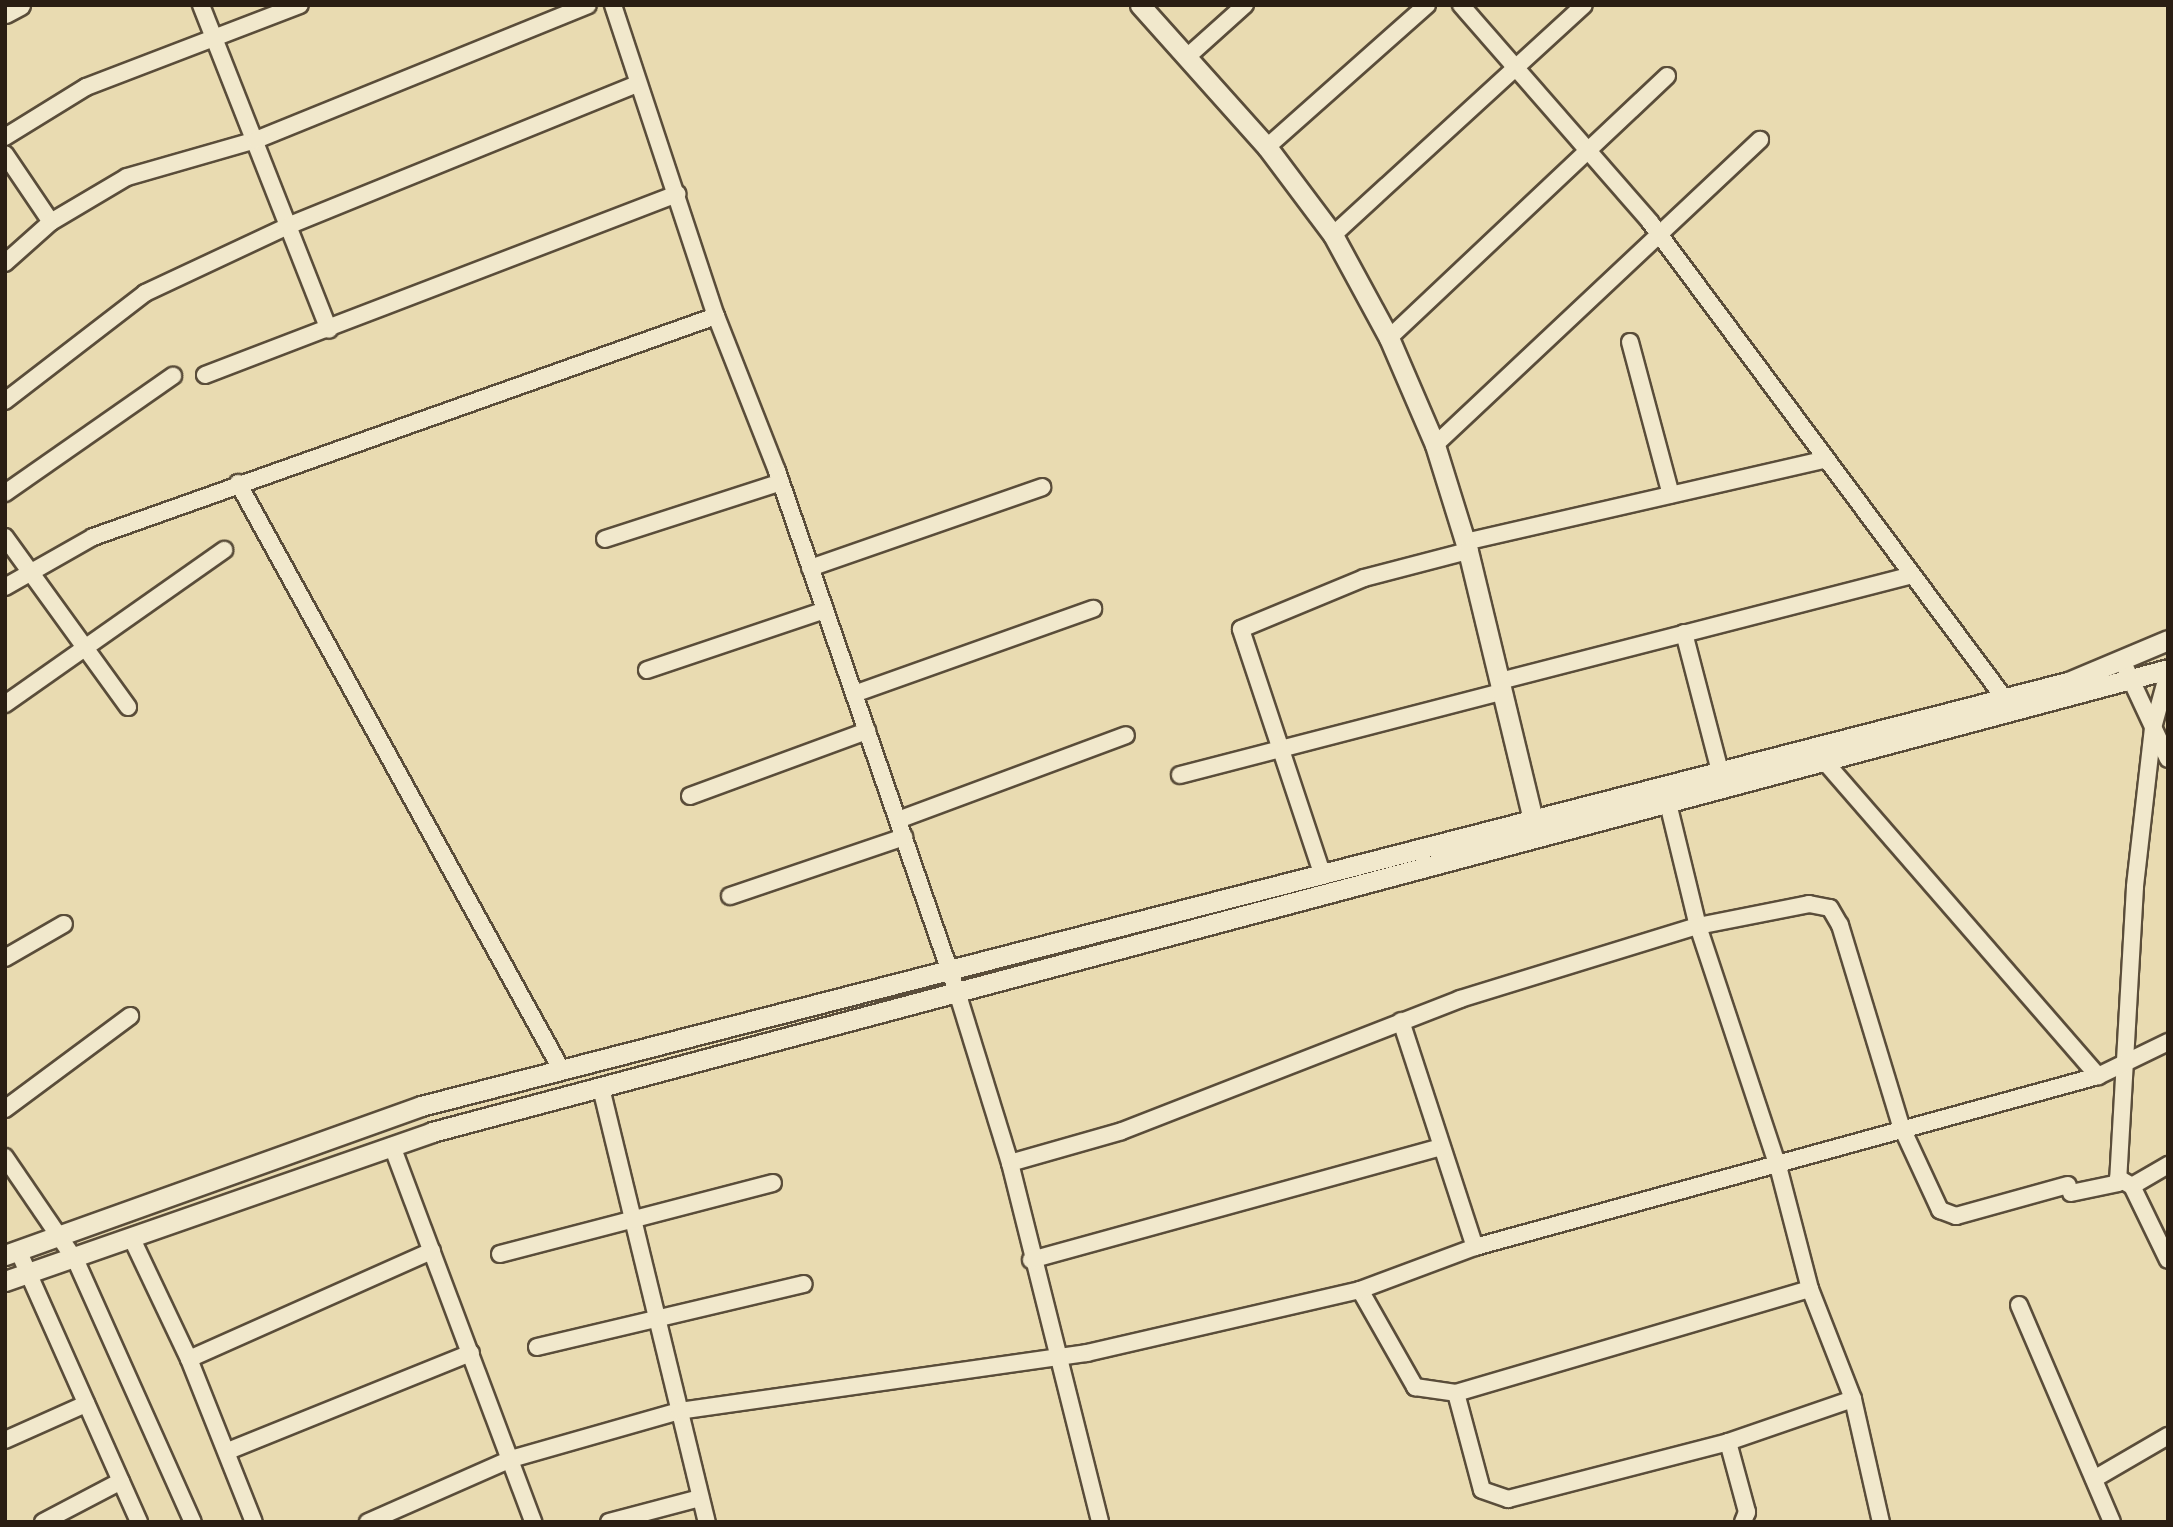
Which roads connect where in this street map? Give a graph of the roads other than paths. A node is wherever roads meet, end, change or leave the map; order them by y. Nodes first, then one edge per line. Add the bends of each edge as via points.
1 (20, 5) edge
2 (201, 5) edge
3 (300, 5) edge
4 (588, 5) edge
5 (1140, 5) edge
6 (1245, 5) edge
7 (1427, 5) edge
8 (1461, 5) edge
9 (1584, 5) edge
10 (616, 6) edge
11 (5, 13) edge
12 (215, 38) junction
13 (1186, 57) junction
14 (1515, 70) junction
15 (1667, 76) dead end
16 (637, 84) junction
17 (5, 137) edge
18 (256, 140) junction
19 (1760, 140) dead end
20 (1267, 147) junction
21 (1587, 152) junction
22 (5, 154) edge
23 (677, 194) junction
24 (51, 222) junction
25 (290, 225) junction
26 (1657, 232) junction
27 (1334, 235) junction
28 (5, 263) edge
29 (716, 316) junction
30 (329, 330) junction
31 (1390, 338) junction
32 (1630, 342) dead end
33 (205, 375) dead end
34 (173, 376) dead end
35 (5, 401) edge
36 (1435, 445) junction
37 (1826, 459) junction
38 (780, 482) junction
39 (238, 483) junction
40 (1042, 486) dead end
41 (5, 493) edge
42 (1671, 495) junction
43 (5, 537) edge
44 (605, 539) dead end
45 (1466, 547) junction
46 (224, 550) dead end
47 (810, 568) junction
48 (34, 574) junction
49 (1912, 575) junction
50 (5, 587) edge
51 (1093, 609) dead end
52 (825, 610) junction
53 (1684, 634) junction
54 (2168, 640) edge
55 (84, 649) junction
56 (2151, 652) junction
57 (2123, 663) junction
58 (647, 670) dead end
59 (2165, 679) edge
60 (2132, 681) junction
61 (1501, 687) junction
62 (854, 694) junction
63 (5, 704) edge
64 (2010, 705) junction
65 (128, 707) dead end
66 (2154, 728) junction
67 (867, 731) junction
68 (1126, 735) dead end
69 (1278, 750) junction
70 (2168, 759) edge
71 (1826, 763) junction
72 (1720, 771) junction
73 (1180, 775) dead end
74 (1664, 785) junction
75 (690, 796) dead end
76 (1668, 805) junction
77 (1533, 819) junction
78 (898, 820) junction
79 (904, 837) junction
80 (1538, 840) junction
81 (1322, 873) junction
82 (730, 897) dead end
83 (64, 924) dead end
84 (1698, 926) junction
85 (5, 958) edge
86 (947, 968) junction
87 (958, 995) junction
88 (130, 1016) dead end
89 (1401, 1021) junction
90 (2168, 1042) edge
91 (2126, 1062) junction
92 (560, 1068) junction
93 (2098, 1076) junction
94 (601, 1088) junction
95 (5, 1109) edge
96 (1902, 1126) junction
97 (392, 1146) junction
98 (1441, 1147) junction
99 (5, 1157) edge
100 (1010, 1163) junction
101 (1778, 1166) junction
102 (2168, 1166) edge
103 (773, 1183) dead end
104 (2126, 1184) junction
105 (633, 1220) junction
106 (61, 1233) junction
107 (132, 1239) junction
108 (1475, 1247) junction
109 (432, 1251) junction
110 (12, 1252) edge
111 (500, 1254) dead end
112 (1031, 1260) junction
113 (2168, 1260) edge
114 (76, 1261) junction
115 (28, 1275) junction
116 (5, 1281) edge
117 (804, 1284) dead end
118 (1810, 1289) junction
119 (1360, 1290) junction
120 (2019, 1305) dead end
121 (656, 1318) junction
122 (537, 1348) dead end
123 (471, 1353) junction
124 (1058, 1357) junction
125 (189, 1359) junction
126 (1456, 1393) junction
127 (1853, 1399) junction
128 (86, 1404) junction
129 (678, 1411) junction
130 (2168, 1436) edge
131 (5, 1440) edge
132 (1728, 1443) junction
133 (228, 1451) junction
134 (511, 1460) junction
135 (2094, 1479) junction
136 (121, 1481) junction
137 (700, 1499) junction
138 (43, 1522) edge
139 (139, 1522) edge
140 (193, 1522) edge
141 (254, 1522) edge
142 (368, 1522) edge
143 (533, 1522) edge
144 (609, 1522) edge
145 (707, 1522) edge
146 (1100, 1522) edge
147 (1743, 1522) edge
148 (1881, 1522) edge
149 (2112, 1522) edge

1 - 11 street
2 - 12 street
3 - 12 street
4 - 18 street
5 - 13 street
6 - 13 street
7 - 20 street
8 - 14 street
9 - 14 street
10 - 16 street
12 - 17 street via 86,87
12 - 18 street
13 - 20 street
14 - 21 street
14 - 27 street
15 - 21 street
16 - 23 street
16 - 25 street
18 - 24 street via 127,177
18 - 25 street
19 - 26 street
20 - 27 street
21 - 26 street
21 - 31 street
22 - 24 street
23 - 29 street
23 - 30 street
24 - 28 street
25 - 30 street
25 - 35 street via 145,293
26 - 36 street
26 - 37 street
27 - 31 street
29 - 38 street
29 - 39 street
30 - 33 street
31 - 36 street
32 - 42 street
34 - 41 street
36 - 45 street
37 - 42 street
37 - 49 street
38 - 44 street
38 - 47 street
39 - 48 street via 93,537
39 - 92 street
40 - 47 street
42 - 45 street
43 - 48 street
45 - 61 street
45 - 69 street via 1364,578 1241,629
46 - 55 street
47 - 52 street
48 - 50 street
48 - 55 street
49 - 53 street
49 - 64 street
51 - 62 street
52 - 58 street
52 - 62 street
53 - 61 street
53 - 72 street
54 - 56 street
55 - 63 street
55 - 65 street
56 - 57 street
56 - 59 street
57 - 60 street
57 - 64 street
59 - 60 street
59 - 66 street
60 - 64 street
60 - 66 street
61 - 69 street
61 - 77 street
62 - 67 street
64 - 71 street
64 - 72 street
66 - 70 street
66 - 91 street via 2135,887
67 - 75 street
67 - 78 street
68 - 78 street
69 - 73 street
69 - 81 street
71 - 76 street
71 - 93 street
72 - 74 street
74 - 76 street
74 - 77 street
76 - 80 street
76 - 84 street
77 - 80 street
77 - 81 street
78 - 79 street
79 - 82 street
79 - 86 street
80 - 87 street
81 - 86 street
83 - 85 street
84 - 89 street
84 - 96 street via 1809,904 1830,908
84 - 101 street
86 - 87 street
86 - 92 street
87 - 94 street
87 - 100 street
88 - 95 street
89 - 98 street
89 - 100 street via 1122,1131
90 - 91 street
91 - 93 street
91 - 104 street
92 - 106 street via 421,1106
93 - 96 street
94 - 97 street
94 - 105 street
96 - 101 street
96 - 104 street via 1946,1215 2070,1189
97 - 107 street
97 - 109 street
98 - 108 street
98 - 112 street
99 - 106 street
100 - 112 street
101 - 108 street
101 - 118 street
102 - 104 street
103 - 105 street
104 - 113 street
105 - 111 street
105 - 121 street
106 - 110 street
106 - 114 street
107 - 114 street
107 - 125 street
108 - 119 street
109 - 123 street
109 - 125 street
110 - 115 street
112 - 124 street
114 - 115 street
114 - 140 street
115 - 116 street
115 - 128 street
117 - 121 street
118 - 126 street
118 - 127 street
119 - 124 street
119 - 126 street via 1415,1387
120 - 135 street
121 - 122 street
121 - 129 street
123 - 133 street
123 - 134 street
124 - 129 street
124 - 146 street
125 - 133 street
126 - 132 street via 1482,1490 1493,1497 1508,1499
127 - 132 street
127 - 148 street
128 - 131 street
128 - 136 street
129 - 134 street
129 - 137 street
130 - 135 street
132 - 147 street via 1747,1512
133 - 141 street
134 - 142 street
134 - 143 street
135 - 149 street
136 - 138 street
136 - 139 street
137 - 144 street
137 - 145 street

